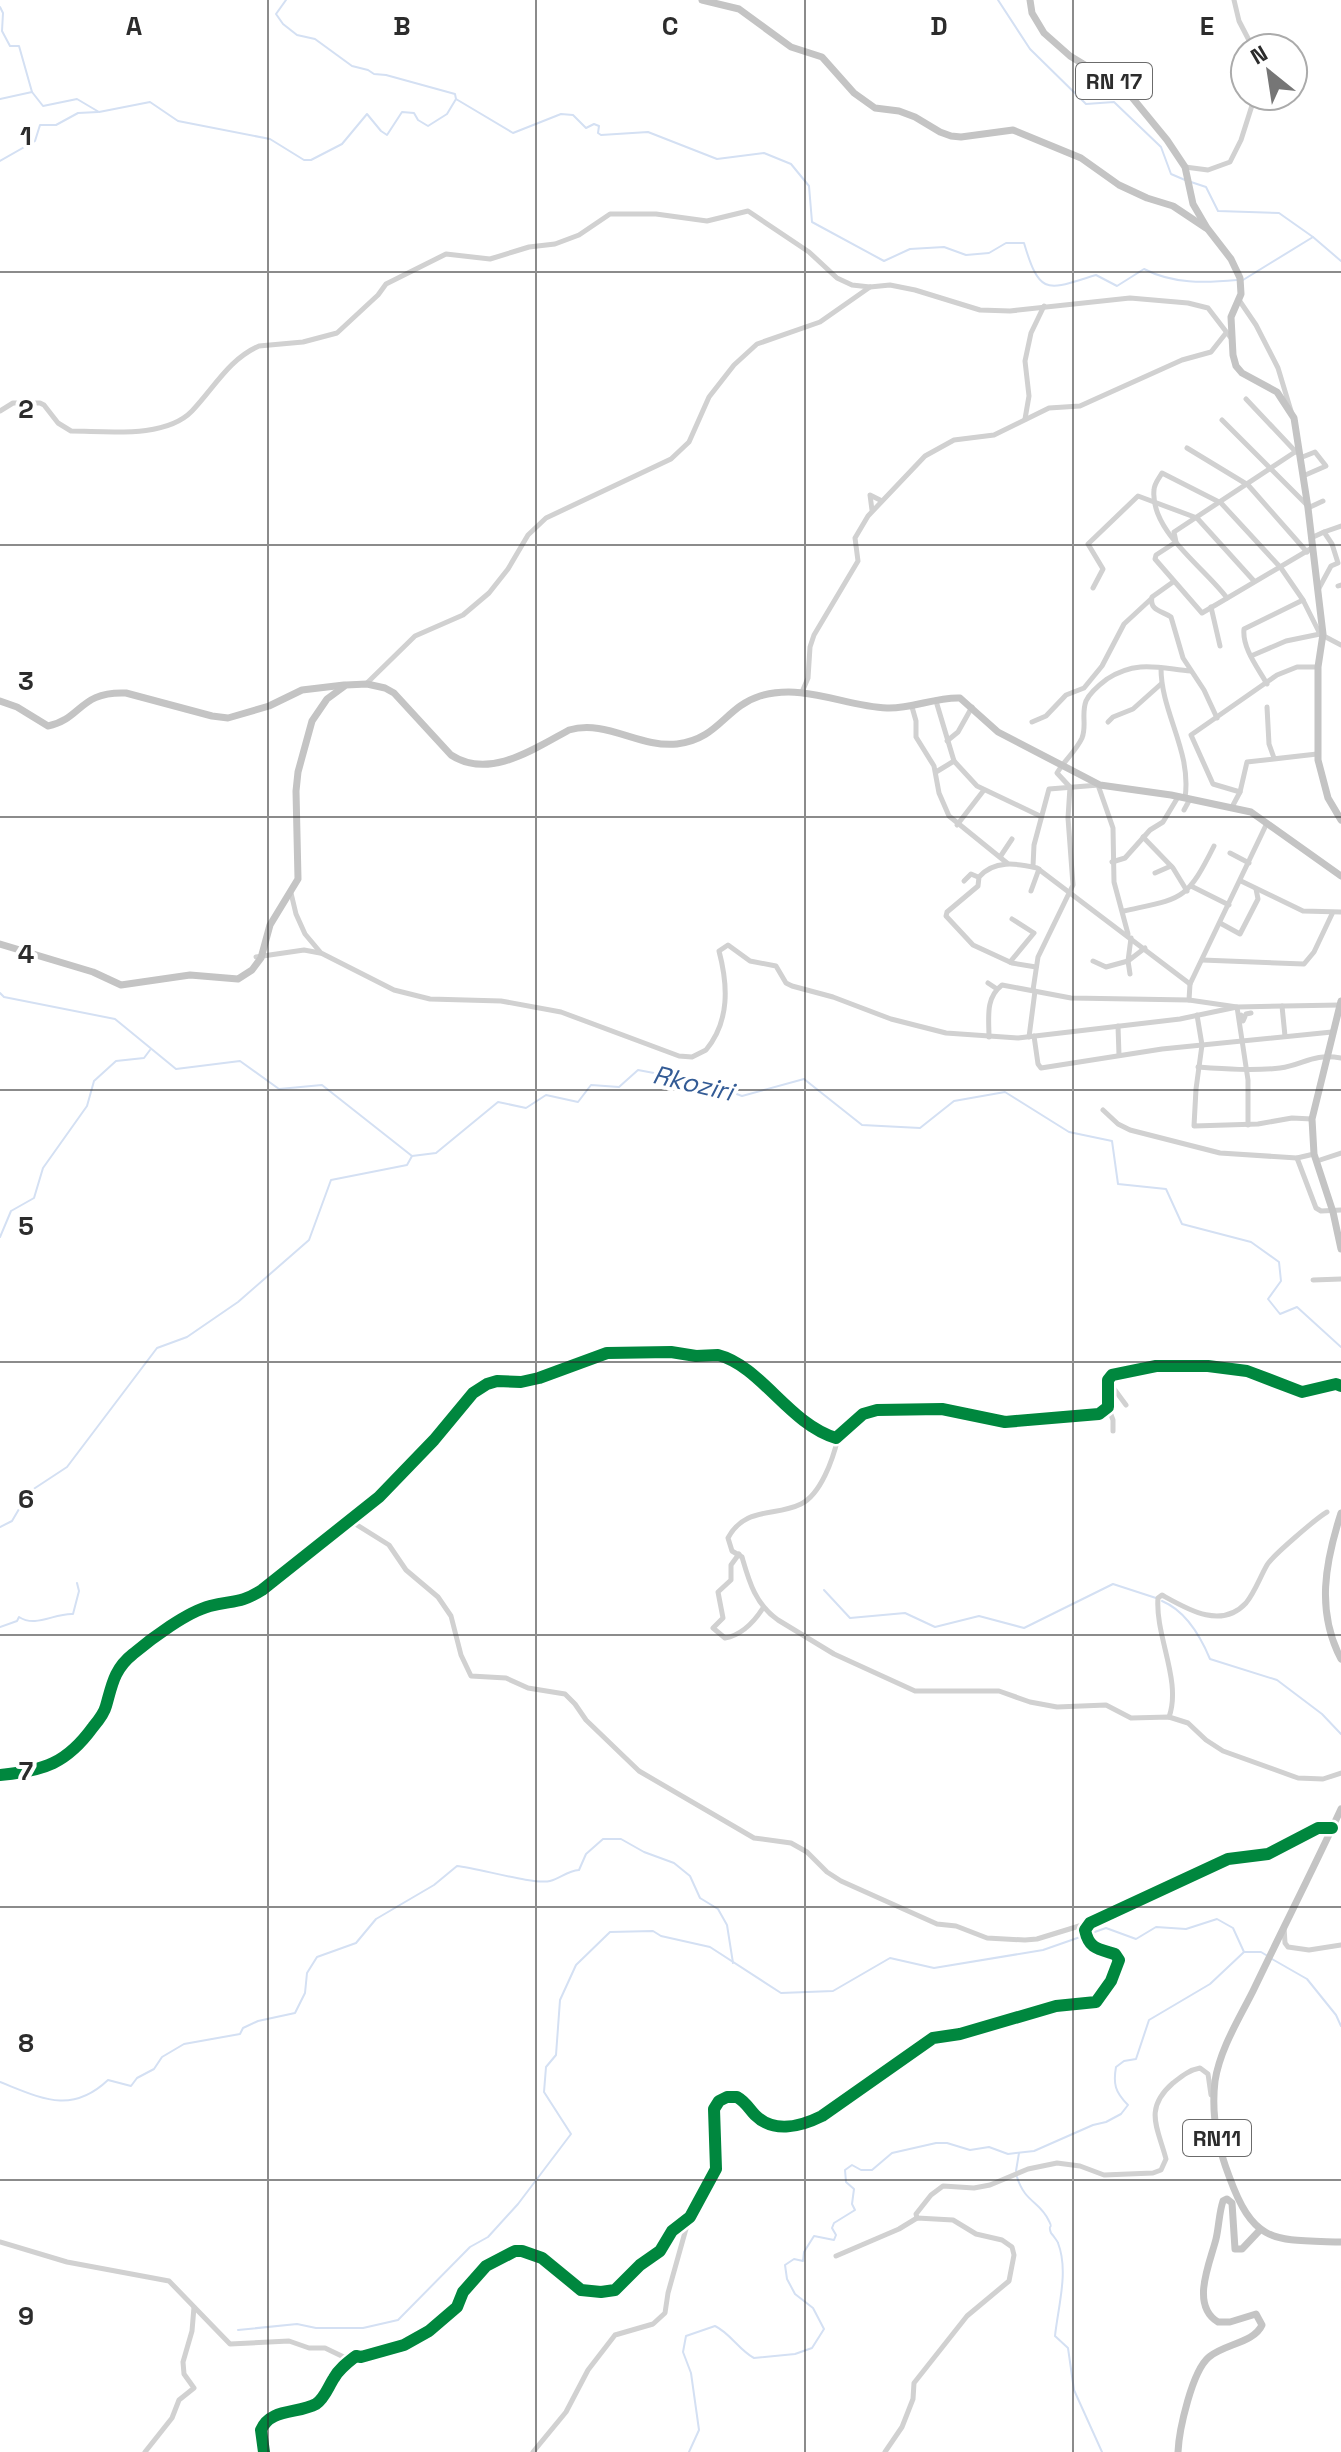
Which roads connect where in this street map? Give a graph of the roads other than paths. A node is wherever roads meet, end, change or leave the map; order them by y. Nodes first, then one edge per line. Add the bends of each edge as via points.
1 (702, 0) edge
2 (1030, 0) edge
3 (1234, 0) edge
4 (1245, 32) edge
5 (1250, 112) edge
6 (1185, 167) junction
7 (1207, 228) junction
8 (870, 287) junction
9 (1238, 299) junction
10 (1044, 306) junction
11 (1229, 336) junction
12 (1246, 399) dead end
13 (0, 411) edge
14 (1291, 411) junction
15 (1025, 420) junction
16 (1222, 420) dead end
17 (1187, 448) dead end
18 (1298, 453) junction
19 (1271, 470) junction
20 (1303, 476) junction
21 (1248, 485) junction
22 (882, 501) junction
23 (1323, 501) dead end
24 (1156, 502) junction
25 (1221, 503) junction
26 (1308, 507) junction
27 (872, 511) junction
28 (1197, 518) junction
29 (1341, 526) edge
30 (1324, 532) junction
31 (1311, 538) junction
32 (1176, 542) junction
33 (1310, 550) junction
34 (1338, 557) edge
35 (1341, 567) edge
36 (1281, 568) junction
37 (1254, 581) junction
38 (1173, 582) junction
39 (1093, 588) dead end
40 (1318, 591) junction
41 (1227, 598) junction
42 (1151, 599) junction
43 (1303, 600) junction
44 (1211, 607) junction
45 (1321, 634) junction
46 (1341, 645) edge
47 (1220, 646) dead end
48 (1251, 656) junction
49 (1318, 667) junction
50 (1161, 668) junction
51 (1191, 671) junction
52 (367, 684) junction
53 (1161, 684) junction
54 (1267, 684) junction
55 (346, 685) junction
56 (802, 692) junction
57 (0, 701) edge
58 (936, 701) junction
59 (912, 707) junction
60 (972, 707) junction
61 (1267, 707) dead end
62 (1217, 718) junction
63 (1032, 722) dead end
64 (1108, 722) dead end
65 (947, 741) junction
66 (1317, 754) junction
67 (1274, 758) junction
68 (954, 761) junction
69 (1063, 765) junction
70 (936, 772) junction
71 (1057, 773) junction
72 (1099, 785) junction
73 (1052, 787) junction
74 (1070, 787) junction
75 (984, 790) junction
76 (1240, 792) junction
77 (1184, 798) junction
78 (1231, 808) junction
79 (1184, 810) dead end
80 (1040, 816) junction
81 (1341, 820) edge
82 (1268, 822) junction
83 (957, 825) junction
84 (1143, 837) junction
85 (1012, 839) dead end
86 (1214, 846) dead end
87 (1230, 853) dead end
88 (1000, 857) junction
89 (1112, 862) junction
90 (1249, 863) junction
91 (1008, 864) junction
92 (1171, 866) junction
93 (1036, 868) junction
94 (1155, 873) dead end
95 (1341, 876) edge
96 (979, 877) junction
97 (964, 881) dead end
98 (1241, 881) junction
99 (1189, 889) junction
100 (1256, 889) junction
101 (1031, 891) dead end
102 (291, 893) junction
103 (1070, 894) junction
104 (1229, 905) junction
105 (1124, 911) junction
106 (1341, 912) edge
107 (1332, 914) junction
108 (1012, 919) dead end
109 (1220, 923) junction
110 (1130, 936) junction
111 (0, 944) edge
112 (1145, 948) junction
113 (321, 953) junction
114 (258, 958) junction
115 (1202, 960) junction
116 (1093, 961) dead end
117 (1128, 961) junction
118 (1010, 962) junction
119 (1036, 967) junction
120 (1130, 974) dead end
121 (988, 983) dead end
122 (1190, 984) junction
123 (997, 989) junction
124 (1034, 990) junction
125 (1189, 1000) junction
126 (1341, 1003) edge
127 (1282, 1006) junction
128 (1237, 1007) junction
129 (1197, 1015) junction
130 (1338, 1024) edge
131 (1118, 1026) junction
132 (1332, 1032) junction
133 (1032, 1036) junction
134 (1285, 1036) junction
135 (989, 1037) junction
136 (1242, 1040) junction
137 (1202, 1045) junction
138 (1119, 1055) junction
139 (1326, 1056) junction
140 (1341, 1058) edge
141 (1198, 1067) junction
142 (1245, 1070) junction
143 (1103, 1110) dead end
144 (1312, 1119) junction
145 (1248, 1125) junction
146 (1341, 1153) edge
147 (1297, 1158) junction
148 (1315, 1158) junction
149 (1337, 1211) edge
150 (1341, 1249) edge
151 (1341, 1279) edge
152 (1313, 1280) dead end
153 (1108, 1381) junction
154 (1340, 1383) edge
155 (1126, 1405) dead end
156 (1108, 1407) junction
157 (1113, 1431) dead end
158 (838, 1438) junction
159 (1327, 1512) dead end
160 (1341, 1513) edge
161 (349, 1520) junction
162 (739, 1554) junction
163 (763, 1607) junction
164 (1341, 1659) edge
165 (1169, 1717) junction
166 (1341, 1773) edge
167 (0, 1775) edge
168 (1341, 1809) edge
169 (1332, 1828) junction
170 (1090, 1923) junction
171 (1284, 1926) junction
172 (1341, 1945) edge
173 (1214, 2123) junction
174 (690, 2217) junction
175 (917, 2218) junction
176 (1259, 2231) junction
177 (0, 2242) edge
178 (1341, 2242) edge
179 (836, 2256) dead end
180 (194, 2307) junction
181 (350, 2360) junction
182 (145, 2452) edge
183 (264, 2452) edge
184 (533, 2452) edge
185 (885, 2452) edge
186 (1178, 2452) edge

1 - 7 main road via 739,9 791,47 822,57 875,108 909,115 951,136 1013,130 1173,206
2 - 6 main road, RN 17 via 1044,33 1070,56 1126,90
3 - 4 street
5 - 6 street via 1230,162 1208,170
6 - 7 main road, RN 17 via 1193,204
7 - 9 main road, RN 17 via 1231,259 1240,282
8 - 10 street via 915,290 980,310
8 - 13 street via 841,281 811,253 748,211 707,221 610,214 555,244 490,259 446,254 394,278 337,333 259,346 243,354 192,411 168,425 146,431 71,431 40,403 13,403
8 - 52 street via 818,323 757,344 709,397 689,442 671,459 546,518 495,589 455,619 415,636
9 - 11 main road, RN 17
9 - 14 street via 1278,368
10 - 11 street via 1142,297 1188,303 1208,308
10 - 15 street via 1025,361
11 - 14 main road, RN 17 via 1236,366 1277,392
11 - 15 street via 1211,352 1080,406 1049,408
12 - 18 street
14 - 18 main road
15 - 22 street via 994,435 941,446
16 - 19 street
17 - 21 street
18 - 19 street
18 - 20 main road
18 - 20 street via 1315,452 1326,466
19 - 21 street
19 - 26 street
20 - 26 main road
21 - 25 street
21 - 33 street
22 - 27 street
22 - 27 street via 870,495
23 - 26 street
24 - 25 street via 1153,489 1162,473
24 - 28 street
24 - 32 street via 1163,528
24 - 39 street via 1138,496 1088,544 1103,569
25 - 28 street
25 - 36 street
26 - 31 main road
27 - 56 street via 855,538 858,561 811,642
28 - 32 street via 1174,532
28 - 37 street
29 - 30 street
30 - 31 street
30 - 34 street
31 - 33 main road
32 - 38 street via 1155,559
32 - 41 street
33 - 36 street
33 - 40 main road
34 - 35 street
34 - 40 street
36 - 37 street
36 - 43 street
37 - 41 street
38 - 42 street
38 - 44 street via 1199,612
40 - 45 main road
41 - 44 street
42 - 51 street via 1156,610 1171,617 1178,648
42 - 63 street via 1124,624 1084,688
43 - 45 street
43 - 48 street via 1247,626 1243,637
44 - 47 street
45 - 46 street
45 - 48 street
45 - 49 main road
48 - 54 street
49 - 54 street via 1297,667
49 - 66 main road
50 - 51 street
50 - 53 street
50 - 69 street via 1122,670 1095,689 1086,700 1081,740
51 - 62 street
52 - 55 main road
52 - 56 main road via 394,693 451,755 476,765 502,762 580,728 608,729 656,745 684,743 700,739 754,698
53 - 64 street via 1133,709
53 - 77 street via 1186,762
54 - 62 street
55 - 57 main road via 302,690 228,718 111,693 98,695 48,726
55 - 102 main road via 322,704 306,736 296,791 298,879
56 - 59 main road via 884,708
58 - 59 main road
58 - 60 main road via 960,698
58 - 65 street
59 - 70 street via 917,739
60 - 65 street
60 - 69 main road via 998,732
61 - 67 street
62 - 76 street via 1191,735 1213,784
65 - 68 street
66 - 67 street
66 - 81 main road via 1323,785
67 - 76 street via 1247,762
68 - 70 street
68 - 75 street
69 - 71 street
69 - 72 main road
70 - 83 street via 941,799
71 - 73 street
71 - 74 street
72 - 74 street
72 - 77 main road
72 - 89 street via 1113,828
73 - 74 street
73 - 80 street
74 - 103 street
75 - 80 street
75 - 83 street
76 - 78 street
77 - 78 main road
77 - 79 street
77 - 84 street
78 - 82 main road
80 - 93 street
82 - 90 street
82 - 95 main road
83 - 88 street
84 - 89 street via 1125,858
84 - 92 street
85 - 88 street
86 - 99 street
87 - 90 street
88 - 91 street
89 - 105 street
90 - 98 street
91 - 93 street
91 - 96 street via 991,865
92 - 94 street
92 - 99 street
93 - 101 street
93 - 103 street
96 - 97 street via 971,874
96 - 118 street via 979,884 946,915 971,944
98 - 100 street
98 - 104 street
99 - 104 street
99 - 105 street via 1172,901
100 - 107 street via 1303,911
100 - 109 street via 1258,899 1240,934
102 - 113 street via 305,934
102 - 114 main road via 270,925
103 - 110 street
103 - 119 street
104 - 109 street
105 - 110 street
106 - 107 street
107 - 115 street via 1307,963
108 - 118 street via 1034,933
109 - 115 street
110 - 112 street
110 - 117 street
111 - 114 main road via 128,985 173,976 238,979
112 - 117 street
112 - 122 street
113 - 114 street via 304,950
113 - 135 street via 394,990 445,1001 501,1001 687,1058 709,1047 721,1021 727,985 719,951 728,945 750,961 777,967 788,985 891,1019
115 - 122 street
116 - 117 street via 1106,967
117 - 120 street
118 - 119 street
119 - 124 street
121 - 123 street
122 - 125 street
123 - 124 street via 1003,985
123 - 135 street via 987,1007
124 - 125 street via 1071,998
124 - 133 street
125 - 128 street
126 - 127 street
126 - 130 main road
127 - 128 street
127 - 134 street
128 - 129 street
128 - 136 street via 1244,1014
129 - 131 street
129 - 137 street
130 - 132 main road
131 - 133 street
131 - 138 street
132 - 134 street
132 - 139 main road
133 - 135 street
133 - 138 street via 1041,1068
134 - 136 street
136 - 137 street
136 - 142 street
137 - 138 street
137 - 141 street
139 - 140 street
139 - 142 street via 1282,1068
139 - 144 main road
141 - 142 street
141 - 145 street via 1194,1125
142 - 145 street
143 - 147 street via 1125,1128 1214,1152
144 - 145 street
144 - 148 main road
146 - 148 street
147 - 148 street
147 - 149 street via 1316,1208
148 - 149 main road
149 - 150 main road
151 - 152 street
153 - 154 street via 1118,1372 1185,1366 1247,1371 1302,1392
153 - 155 street
153 - 156 street
156 - 157 street
156 - 158 street via 1080,1417 1005,1422 942,1409 877,1410 863,1414
158 - 161 street via 794,1415 725,1357 607,1353 521,1382 497,1381 473,1393 379,1497
158 - 162 street via 809,1498 794,1507 757,1514 731,1533 728,1545
159 - 165 street via 1272,1558 1246,1602 1233,1612 1201,1615 1162,1595 1158,1598 1174,1695
160 - 164 main road via 1328,1557 1324,1597
161 - 167 street via 246,1600 196,1612 132,1654 115,1673 100,1717 62,1759 36,1770
161 - 170 street via 389,1545 406,1570 445,1605 471,1676 506,1678 569,1696 639,1771 754,1838 791,1843 865,1893 937,1924 981,1936 1034,1939
162 - 163 street
162 - 163 street via 731,1565 731,1580 718,1592 723,1618 713,1628 731,1637 751,1625
163 - 165 street via 821,1647 915,1691 999,1691 1057,1707 1106,1705 1131,1718
165 - 166 street via 1188,1723 1228,1753 1298,1778
168 - 169 main road, RN11
169 - 170 street via 1318,1828 1270,1853 1228,1859
169 - 171 main road, RN11
170 - 174 street via 1085,1930 1091,1945 1119,1960 1096,2002 1056,2006 933,2038 803,2126 764,2122 737,2097 719,2101 713,2114 716,2169
171 - 172 street via 1288,1947
171 - 173 main road, RN11 via 1222,2056
173 - 175 street via 1208,2074 1200,2068 1190,2070 1156,2103 1157,2134 1166,2159 1161,2170 1104,2175 1068,2163 1047,2165 990,2185 943,2186 927,2199
173 - 176 main road, RN11 via 1239,2204
174 - 181 street via 615,2290 581,2290 542,2258 515,2251 486,2266 457,2307 415,2340
174 - 184 street via 665,2313 653,2324 615,2335 566,2412
175 - 179 street
175 - 185 street via 953,2220 976,2234 1004,2241 1014,2255 1009,2281 967,2316 914,2383 906,2417
176 - 178 main road via 1284,2240
176 - 186 main road via 1242,2249 1235,2249 1232,2203 1223,2201 1204,2286 1206,2307 1218,2322 1256,2314 1262,2325 1258,2333 1204,2362
177 - 180 street via 67,2262 164,2279
180 - 181 street via 230,2344 289,2341 325,2348
180 - 182 street via 183,2362 194,2388 179,2400
181 - 183 street via 321,2401 263,2424

